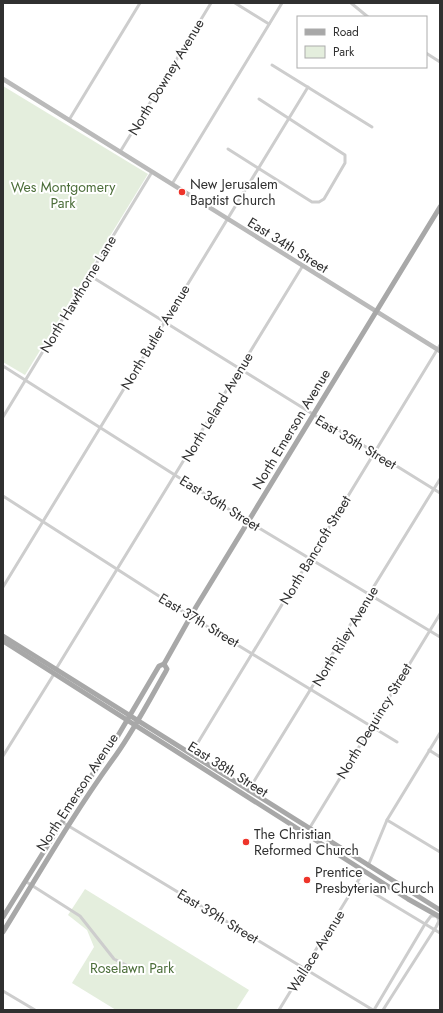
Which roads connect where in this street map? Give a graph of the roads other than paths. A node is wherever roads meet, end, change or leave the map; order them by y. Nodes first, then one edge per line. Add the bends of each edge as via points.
1 (140, 3) edge
2 (211, 3) edge
3 (235, 3) edge
4 (282, 3) edge
5 (351, 3) edge
6 (367, 16) edge
7 (269, 24) junction
8 (427, 54) edge
9 (440, 62) edge
10 (272, 65) dead end
11 (3, 79) edge
12 (308, 87) junction
13 (259, 99) dead end
14 (289, 118) junction
15 (69, 120) junction
16 (372, 127) dead end
17 (228, 149) dead end
18 (120, 152) junction
19 (259, 168) junction
20 (152, 172) junction
21 (172, 184) junction
22 (439, 210) edge
23 (227, 219) junction
24 (302, 267) junction
25 (89, 275) junction
26 (376, 312) junction
27 (164, 322) junction
28 (439, 349) edge
29 (3, 366) edge
30 (239, 370) junction
31 (25, 380) junction
32 (313, 416) junction
33 (3, 417) edge
34 (100, 427) junction
35 (374, 453) junction
36 (175, 475) junction
37 (440, 479) edge
38 (434, 489) junction
39 (440, 493) edge
40 (3, 496) edge
41 (43, 522) junction
42 (249, 522) junction
43 (310, 558) junction
44 (118, 570) junction
45 (3, 587) edge
46 (370, 595) junction
47 (440, 614) edge
48 (190, 616) junction
49 (430, 631) junction
50 (3, 636) edge
51 (440, 637) edge
52 (3, 641) edge
53 (252, 653) junction
54 (164, 664) junction
55 (55, 672) junction
56 (312, 690) junction
57 (128, 718) junction
58 (137, 720) junction
59 (134, 726) junction
60 (371, 726) junction
61 (440, 733) edge
62 (397, 742) dead end
63 (429, 750) junction
64 (191, 754) junction
65 (3, 756) edge
66 (440, 757) edge
67 (248, 791) junction
68 (387, 820) junction
69 (62, 822) junction
70 (68, 826) junction
71 (308, 829) junction
72 (440, 852) edge
73 (368, 866) junction
74 (364, 871) junction
75 (25, 881) junction
76 (357, 883) junction
77 (32, 885) junction
78 (439, 914) edge
79 (3, 917) edge
80 (425, 924) junction
81 (434, 929) junction
82 (3, 932) edge
83 (440, 933) edge
84 (130, 967) dead end
85 (305, 968) junction
86 (3, 991) edge
87 (35, 1010) edge
88 (279, 1010) edge
89 (374, 1010) edge
90 (383, 1010) edge

1 - 15 street
2 - 18 street, North Downey Avenue
3 - 7 street
4 - 7 street
5 - 6 street
7 - 21 street
8 - 9 street
10 - 12 street
11 - 15 main road, East 34th Street
12 - 14 street, North Butler Avenue
12 - 16 street
13 - 14 street
14 - 19 street, North Butler Avenue
14 - 19 street via 342,152 346,158 345,165 324,199 318,202 312,202
15 - 18 main road, East 34th Street
17 - 19 street
18 - 20 main road, East 34th Street
19 - 23 street, North Butler Avenue
20 - 21 main road, East 34th Street
20 - 25 street, North Hawthorne Lane
21 - 23 main road, East 34th Street
22 - 26 main road, North Emerson Avenue
23 - 24 main road, East 34th Street
23 - 27 street, North Butler Avenue
24 - 26 main road, East 34th Street
24 - 30 street, North Leland Avenue
25 - 27 street, East 35th Street
25 - 31 street, North Hawthorne Lane
26 - 28 main road, East 34th Street
26 - 32 main road, North Emerson Avenue
27 - 30 street, East 35th Street
27 - 34 street, North Butler Avenue
28 - 35 street, North Bancroft Street
29 - 31 street, East 36th Street
30 - 32 street, East 35th Street
30 - 36 street, North Leland Avenue
31 - 33 street, North Hawthorne Lane
31 - 34 street, East 36th Street
32 - 35 street, East 35th Street
32 - 42 main road, North Emerson Avenue
34 - 36 street, East 36th Street
34 - 41 street, North Butler Avenue
35 - 38 street, East 35th Street
35 - 43 street, North Bancroft Street
36 - 42 street, East 36th Street
36 - 44 street, North Leland Avenue
37 - 38 street, North Riley Avenue
38 - 39 street, East 35th Street
38 - 46 street, North Riley Avenue
40 - 41 street, East 37th Street
41 - 44 street, East 37th Street
41 - 45 street, North Butler Avenue
42 - 43 street, East 36th Street
42 - 48 main road, North Emerson Avenue
43 - 46 street, East 36th Street
43 - 53 street, North Bancroft Street
44 - 48 street, East 37th Street
44 - 55 street, North Leland Avenue
46 - 49 street, East 36th Street
46 - 56 street, North Riley Avenue
47 - 49 street, North Dequincy Street
48 - 53 street, East 37th Street
48 - 54 main road, North Emerson Avenue
49 - 51 street, East 36th Street
49 - 60 street, North Dequincy Street
50 - 55 main road, East 38th Street
52 - 55 main road, East 38th Street
53 - 56 street, East 37th Street
53 - 64 street, North Bancroft Street
54 - 57 main road, North Emerson Avenue via 159,666
54 - 58 main road, North Emerson Avenue via 166,671
55 - 57 main road, East 38th Street
55 - 65 street, North Leland Avenue
56 - 60 street, East 37th Street
56 - 67 street, North Riley Avenue
57 - 58 main road, East 38th Street
57 - 59 main road, East 38th Street
57 - 69 main road, North Emerson Avenue
58 - 59 main road, North Emerson Avenue
58 - 64 main road, East 38th Street
59 - 70 main road, North Emerson Avenue
59 - 74 main road, East 38th Street
60 - 62 street, East 37th Street
60 - 71 street, North Dequincy Street
61 - 63 street
63 - 66 street
63 - 68 street
64 - 67 main road, East 38th Street
67 - 71 main road, East 38th Street
68 - 72 street
68 - 73 street
69 - 70 street, East 39th Street
69 - 75 main road, North Emerson Avenue
70 - 77 main road, North Emerson Avenue
70 - 85 street, East 39th Street
71 - 73 main road, East 38th Street
73 - 78 main road, East 38th Street
74 - 76 street, Wallace Avenue
74 - 78 main road, East 38th Street
75 - 77 street
75 - 79 main road, North Emerson Avenue
76 - 80 street
76 - 85 street, Wallace Avenue
77 - 82 main road, North Emerson Avenue
77 - 84 street via 80,916 114,958
78 - 80 street via 431,916
78 - 81 street via 439,921
80 - 81 street
80 - 89 street
81 - 83 street
81 - 90 street
85 - 88 street, Wallace Avenue
85 - 89 street, East 39th Street
86 - 87 street

